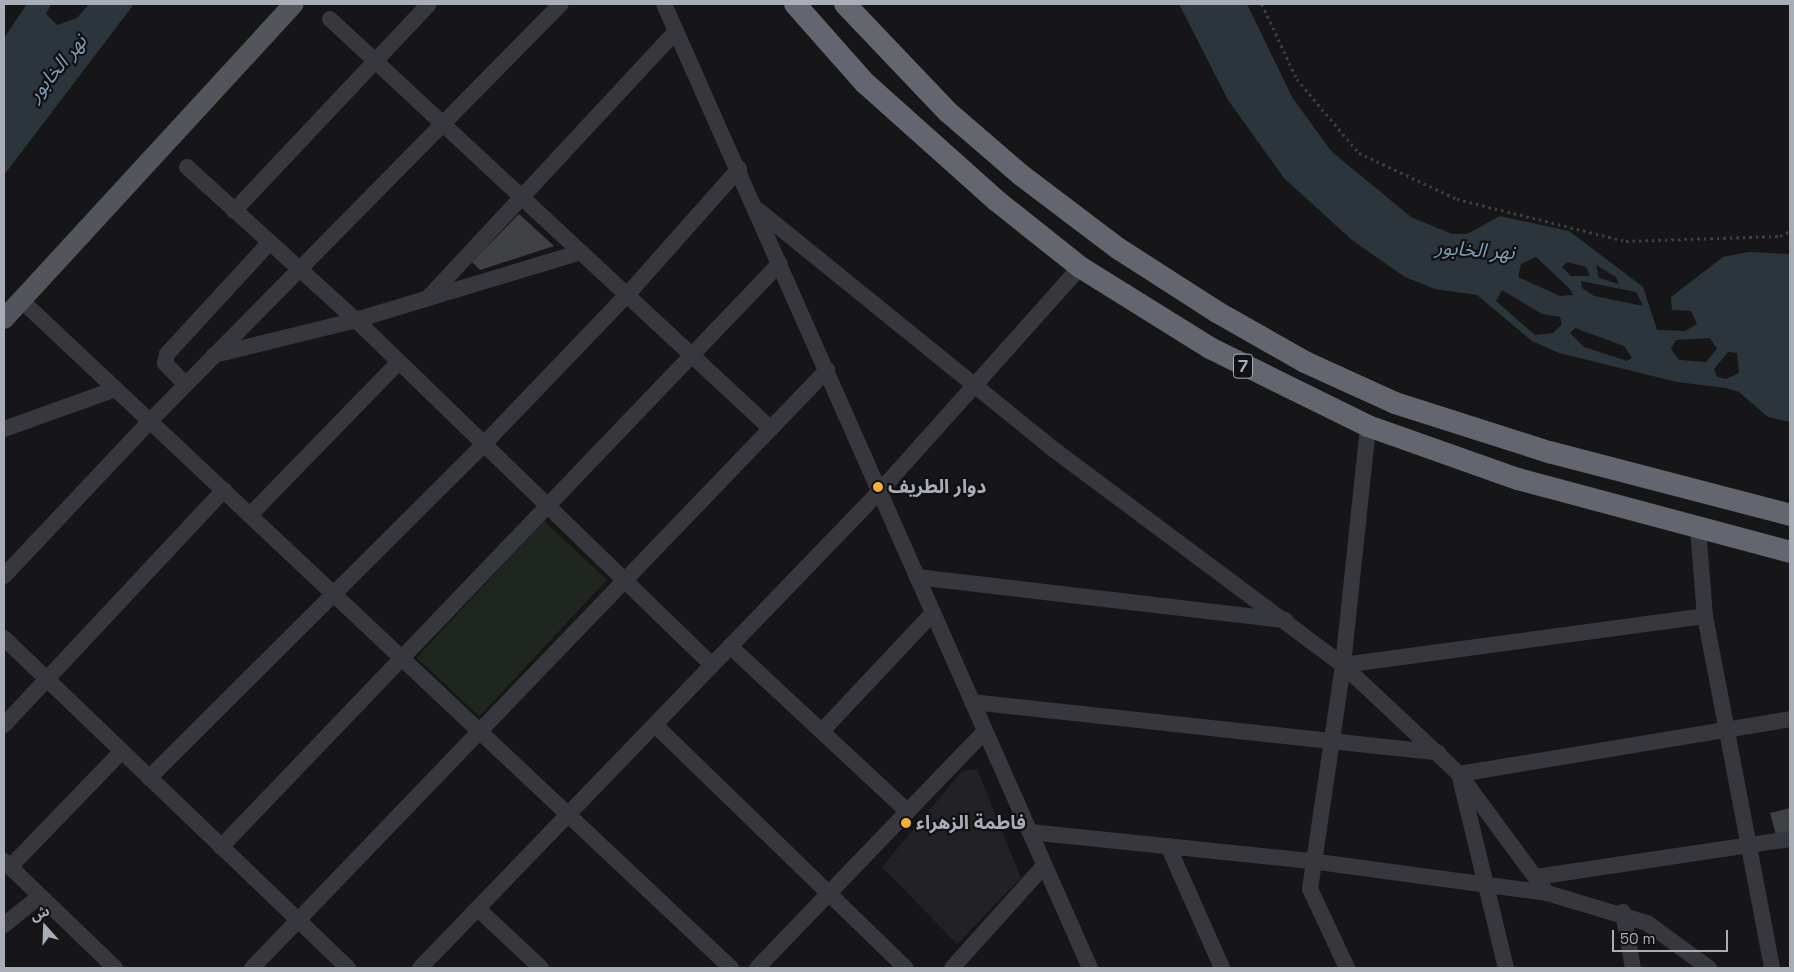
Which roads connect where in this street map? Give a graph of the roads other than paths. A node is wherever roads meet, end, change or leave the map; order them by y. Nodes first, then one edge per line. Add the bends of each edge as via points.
1 (294, 4) edge
2 (429, 4) edge
3 (561, 4) edge
4 (664, 4) edge
5 (795, 4) edge
6 (844, 4) edge
7 (330, 19) dead end
8 (675, 32) junction
9 (376, 62) junction
10 (443, 124) junction
11 (187, 167) dead end
12 (739, 169) junction
13 (522, 197) junction
14 (756, 208) junction
15 (234, 211) junction
16 (269, 243) junction
17 (581, 252) junction
18 (780, 263) junction
19 (1080, 267) junction
20 (299, 270) junction
21 (627, 295) junction
22 (428, 298) junction
23 (21, 300) junction
24 (4, 319) edge
25 (356, 320) junction
26 (214, 355) junction
27 (692, 355) junction
28 (397, 364) junction
29 (827, 370) junction
30 (186, 384) junction
31 (974, 386) junction
32 (116, 389) junction
33 (150, 421) junction
34 (1368, 426) junction
35 (771, 429) junction
36 (4, 430) edge
37 (482, 446) junction
38 (224, 490) junction
39 (880, 491) junction
40 (546, 508) junction
41 (250, 515) junction
42 (1790, 515) edge
43 (1698, 528) junction
44 (1790, 552) edge
45 (4, 576) edge
46 (917, 577) junction
47 (624, 583) junction
48 (335, 594) junction
49 (933, 612) junction
50 (1705, 616) junction
51 (1286, 620) junction
52 (4, 638) edge
53 (730, 646) junction
54 (403, 657) junction
55 (712, 665) junction
56 (1343, 665) junction
57 (47, 680) junction
58 (972, 702) junction
59 (1790, 719) edge
60 (655, 725) junction
61 (4, 726) edge
62 (822, 731) junction
63 (985, 731) junction
64 (1727, 731) junction
65 (483, 732) junction
66 (1330, 745) junction
67 (122, 751) junction
68 (1438, 753) junction
69 (1459, 774) junction
70 (149, 778) junction
71 (908, 812) junction
72 (570, 813) junction
73 (1030, 832) junction
74 (1790, 839) edge
75 (1748, 845) junction
76 (1168, 846) junction
77 (221, 847) junction
78 (1311, 861) junction
79 (7, 864) edge
80 (1044, 866) junction
81 (1536, 878) junction
82 (1488, 886) junction
83 (1547, 893) junction
84 (828, 895) junction
85 (40, 896) junction
86 (478, 909) junction
87 (1623, 912) junction
88 (298, 921) junction
89 (4, 925) edge
90 (115, 968) edge
91 (252, 968) edge
92 (348, 968) edge
93 (420, 968) edge
94 (541, 968) edge
95 (731, 968) edge
96 (757, 968) edge
97 (906, 968) edge
98 (952, 968) edge
99 (1090, 968) edge
100 (1222, 968) edge
101 (1347, 968) edge
102 (1506, 968) edge
103 (1634, 968) edge
104 (1709, 968) edge
105 (1772, 968) edge

1 - 23 main road
2 - 9 street
3 - 10 street
4 - 8 street
5 - 19 highway, 7 via 865,83 929,143
6 - 42 highway, 7 via 948,112 1021,174 1128,254 1305,362 1394,403 1549,452
7 - 9 street
8 - 12 street
8 - 13 street
9 - 10 street
9 - 15 street
10 - 13 street
10 - 20 street
11 - 15 street
12 - 14 street
12 - 21 street
13 - 17 street
13 - 22 street
14 - 18 street
14 - 31 street
15 - 16 street
16 - 20 street
16 - 30 street via 165,357 167,365
17 - 21 street
17 - 22 street
18 - 27 street
18 - 29 street
19 - 31 street
19 - 34 highway, 7 via 1210,348
20 - 25 street
20 - 26 street
21 - 27 street
21 - 37 street
22 - 25 street
23 - 24 main road
23 - 32 street
25 - 26 street
25 - 28 street
26 - 30 street
27 - 35 street
27 - 40 street
28 - 37 street
28 - 41 street
29 - 35 street
29 - 39 street
30 - 33 street
31 - 39 street
31 - 51 street
32 - 33 street
32 - 36 street
33 - 38 street
33 - 45 street
34 - 43 highway, 7 via 1518,479
34 - 56 street
35 - 47 street
37 - 40 street
37 - 48 street
38 - 41 street
38 - 57 street
39 - 46 street
39 - 53 street
40 - 47 street
40 - 54 street
41 - 48 street
43 - 44 highway, 7
43 - 50 street
46 - 49 street
46 - 51 street
47 - 55 street
47 - 65 street
48 - 54 street
48 - 70 street
49 - 58 street
49 - 62 street
50 - 56 street
50 - 64 street
51 - 56 street
52 - 57 street
53 - 55 street
53 - 62 street
54 - 65 street
54 - 77 street
55 - 60 street
56 - 66 street
56 - 68 street
57 - 61 street
57 - 67 street
58 - 63 street
58 - 66 street
59 - 64 street
60 - 72 street
60 - 84 street
62 - 71 street
63 - 71 street
63 - 73 street
64 - 69 street
64 - 75 street
65 - 72 street
65 - 88 street
66 - 68 street
66 - 78 street
67 - 70 street
67 - 79 street
68 - 69 street
69 - 81 street
69 - 82 street
70 - 77 street
71 - 84 street
72 - 86 street
72 - 95 street
73 - 76 street
73 - 80 street
74 - 75 street
75 - 81 street
75 - 105 street
76 - 78 street
76 - 100 street
77 - 88 street
78 - 82 street
78 - 101 street via 1310,889
79 - 85 street
80 - 98 street
80 - 99 street
81 - 83 street
82 - 83 street
82 - 102 street
83 - 87 street
84 - 96 street
84 - 97 street
85 - 89 street
85 - 90 street
86 - 93 street
86 - 94 street
87 - 103 street
87 - 104 street via 1665,932
88 - 91 street
88 - 92 street

